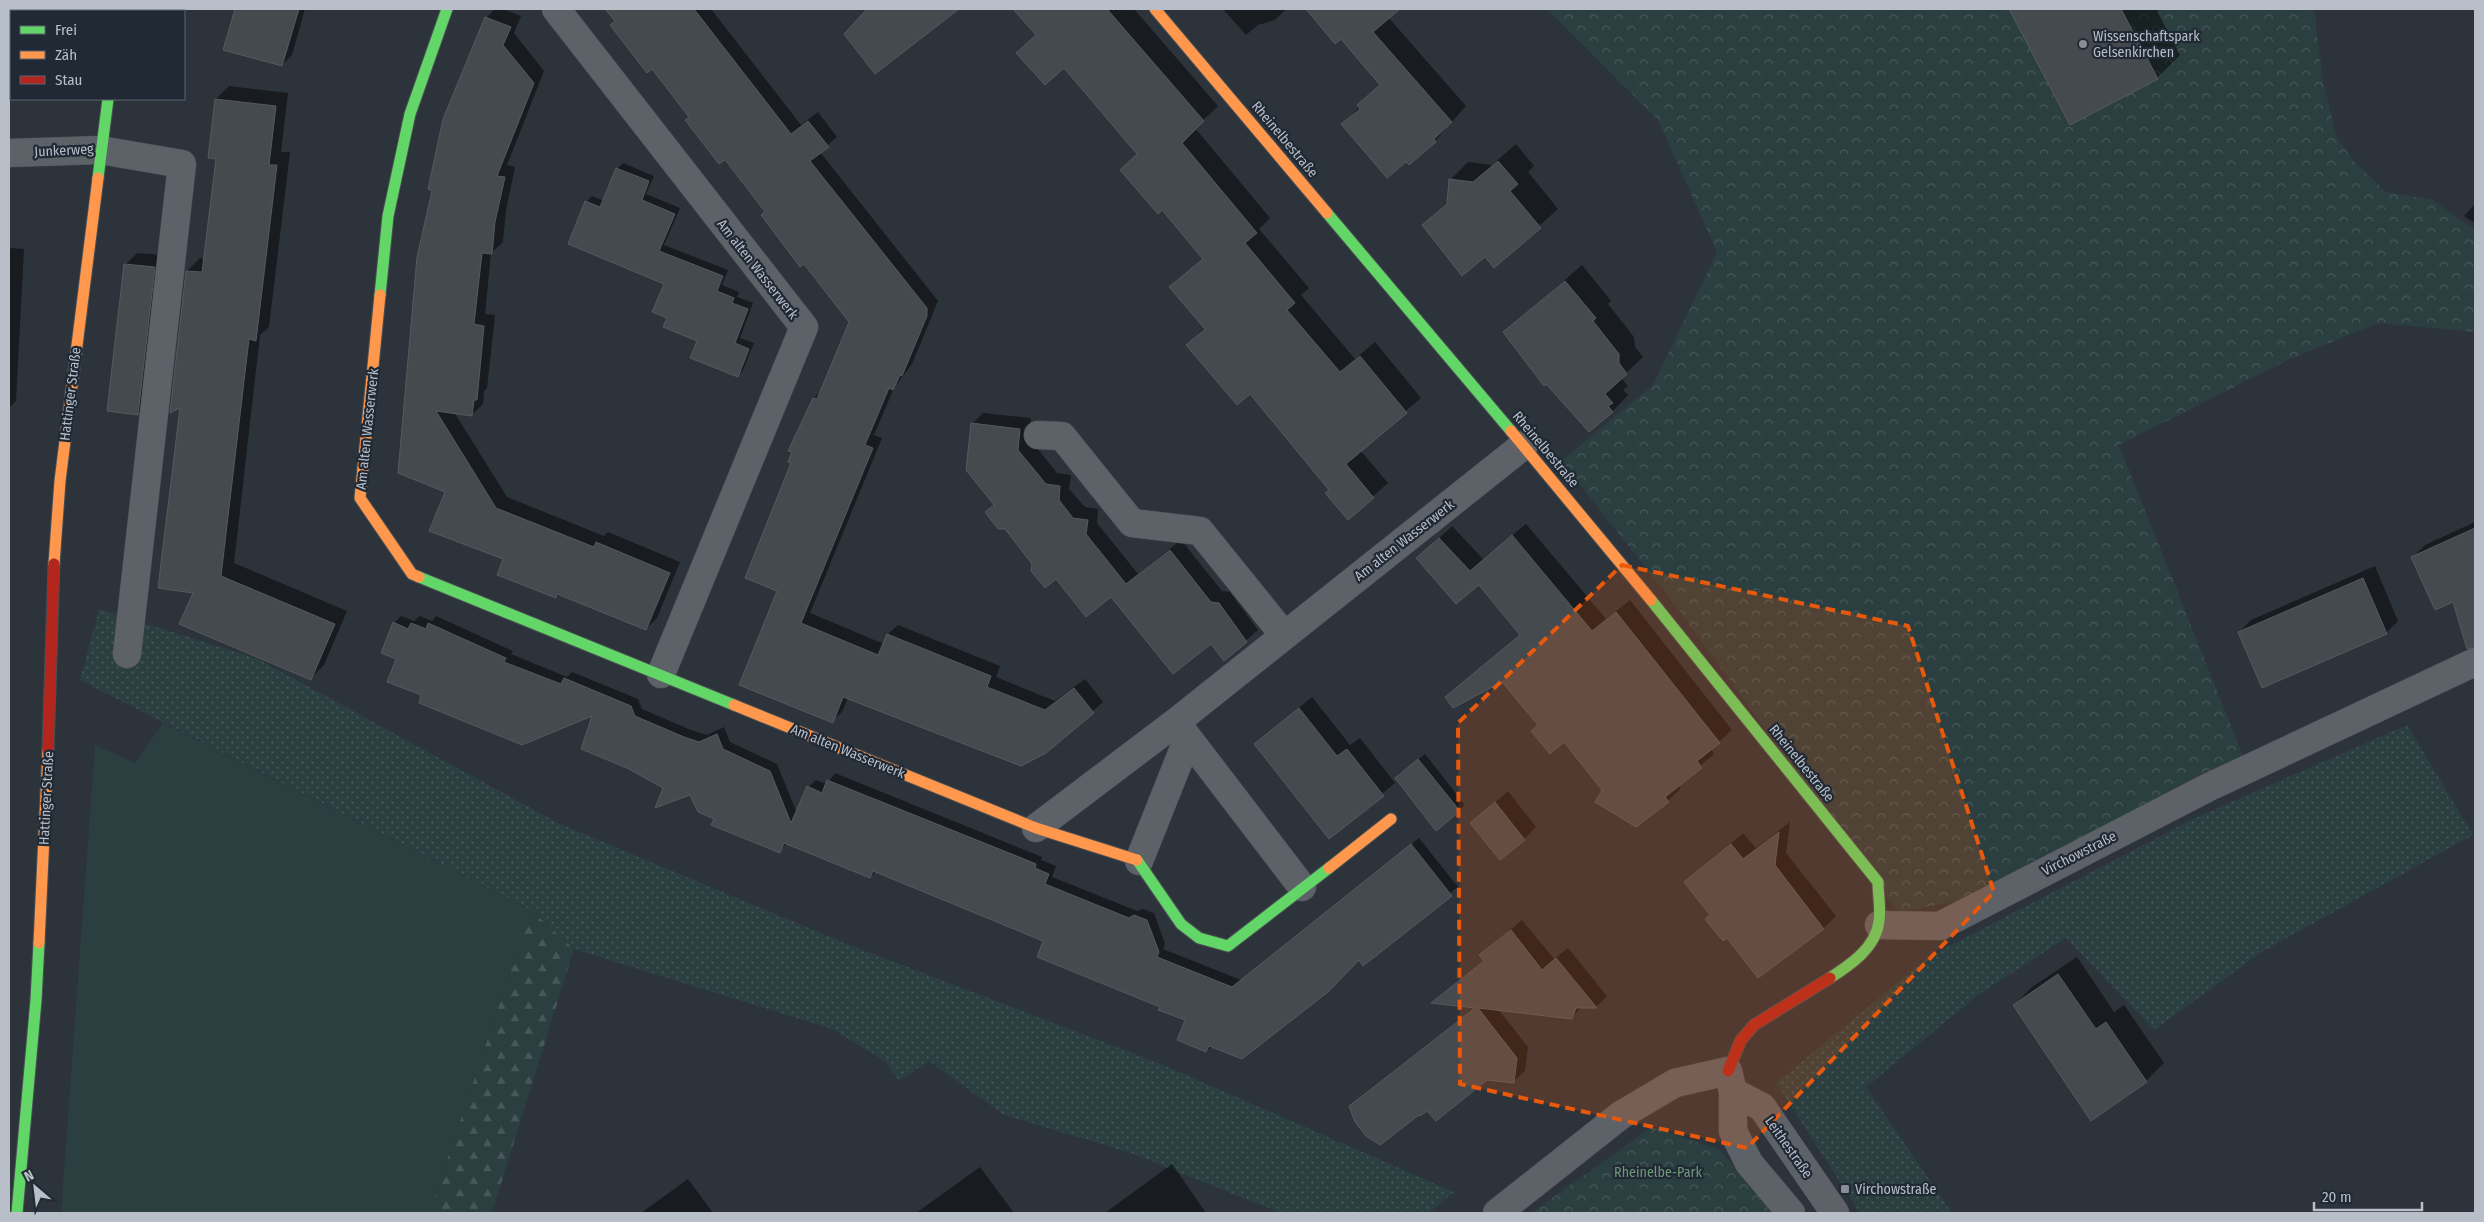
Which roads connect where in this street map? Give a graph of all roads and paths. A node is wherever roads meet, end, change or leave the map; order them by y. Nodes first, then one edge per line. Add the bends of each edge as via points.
1 (447, 9) edge
2 (556, 9) edge
3 (1155, 9) edge
4 (108, 100) edge
5 (100, 150) junction
6 (9, 153) edge
7 (1038, 435) dead end
8 (1524, 445) junction
9 (1284, 635) junction
10 (127, 654) dead end
11 (2475, 662) edge
12 (661, 674) junction
13 (1182, 730) junction
14 (1391, 819) dead end
15 (1036, 828) junction
16 (1140, 861) junction
17 (1302, 888) junction
18 (1879, 925) junction
19 (1730, 1082) junction
20 (17, 1213) edge
21 (1497, 1213) edge
22 (1791, 1213) edge
23 (1835, 1213) edge

1 - 12 street, Am alten Wasserwerk via 410,114 388,216 360,498 412,574
2 - 12 street, Am alten Wasserwerk via 804,327
3 - 8 street, Rheinelbestraße
4 - 5 street, Junkerweg
5 - 6 street, Junkerweg
5 - 10 street via 182,164
5 - 20 street, Hattinger Straße via 60,482 36,1000
7 - 9 street via 1062,436 1132,523 1200,531
8 - 9 street, Am alten Wasserwerk
8 - 18 street, Rheinelbestraße via 1878,882
9 - 13 street, Am alten Wasserwerk
11 - 18 street, Virchowstraße via 2207,788 1940,926
12 - 15 street, Am alten Wasserwerk
13 - 15 street, Am alten Wasserwerk
13 - 16 street, Am alten Wasserwerk
13 - 17 street
14 - 17 street
15 - 16 street, Am alten Wasserwerk
16 - 17 street via 1182,924 1199,938 1228,946
18 - 19 street via 1866,951 1753,1025 1739,1043
19 - 21 street via 1675,1082 1621,1115
19 - 22 street via 1733,1131 1749,1163
19 - 23 street, Leithestraße via 1762,1107

